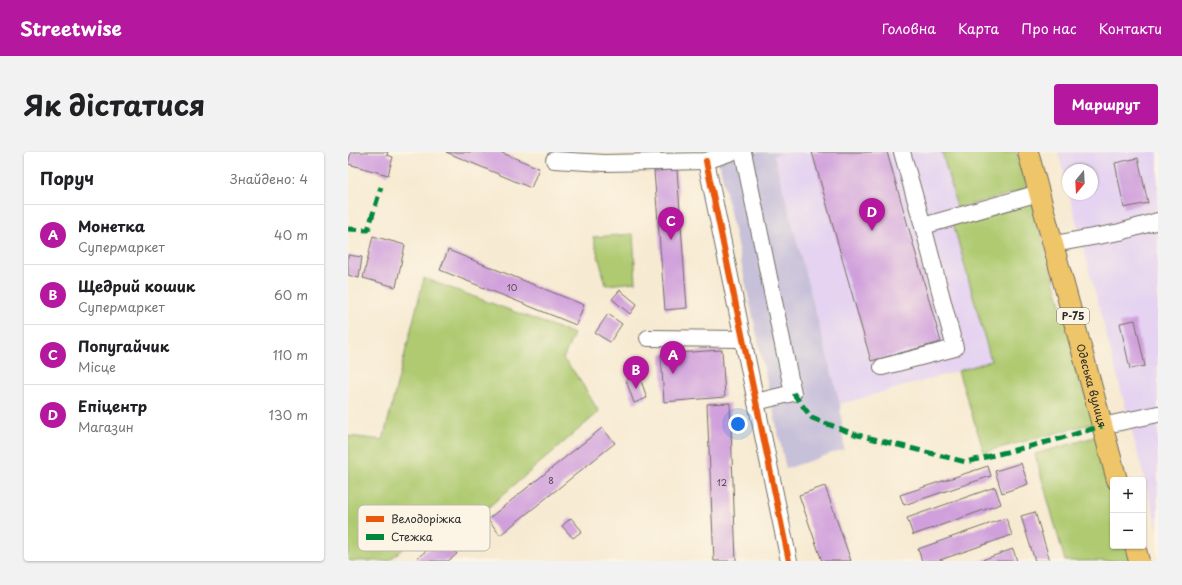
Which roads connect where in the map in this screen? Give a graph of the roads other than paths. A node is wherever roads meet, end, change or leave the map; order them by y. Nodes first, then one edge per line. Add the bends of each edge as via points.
1 (732, 152) edge
2 (743, 152) edge
3 (902, 152) edge
4 (1028, 152) edge
5 (665, 157) edge
6 (554, 160) dead end
7 (706, 161) junction
8 (1039, 192) junction
9 (1158, 221) edge
10 (923, 226) junction
11 (1054, 244) junction
12 (648, 338) dead end
13 (744, 339) junction
14 (882, 367) dead end
15 (756, 402) junction
16 (1158, 414) edge
17 (1102, 426) junction
18 (1116, 477) edge
19 (1136, 549) edge
20 (789, 561) edge
21 (1139, 561) edge

1 - 7 street
2 - 15 street via 793,393
3 - 10 street
4 - 8 main road, Одеська вулиця / Р-75
5 - 6 street via 604,164
5 - 7 street
7 - 13 street
8 - 10 street
8 - 11 main road, Одеська вулиця / Р-75
9 - 11 street via 1120,232
10 - 14 street via 955,348
11 - 17 main road, Одеська вулиця / Р-75
12 - 13 street
13 - 15 street
15 - 20 street
16 - 17 street
17 - 18 main road, Одеська вулиця / Р-75
19 - 21 main road

